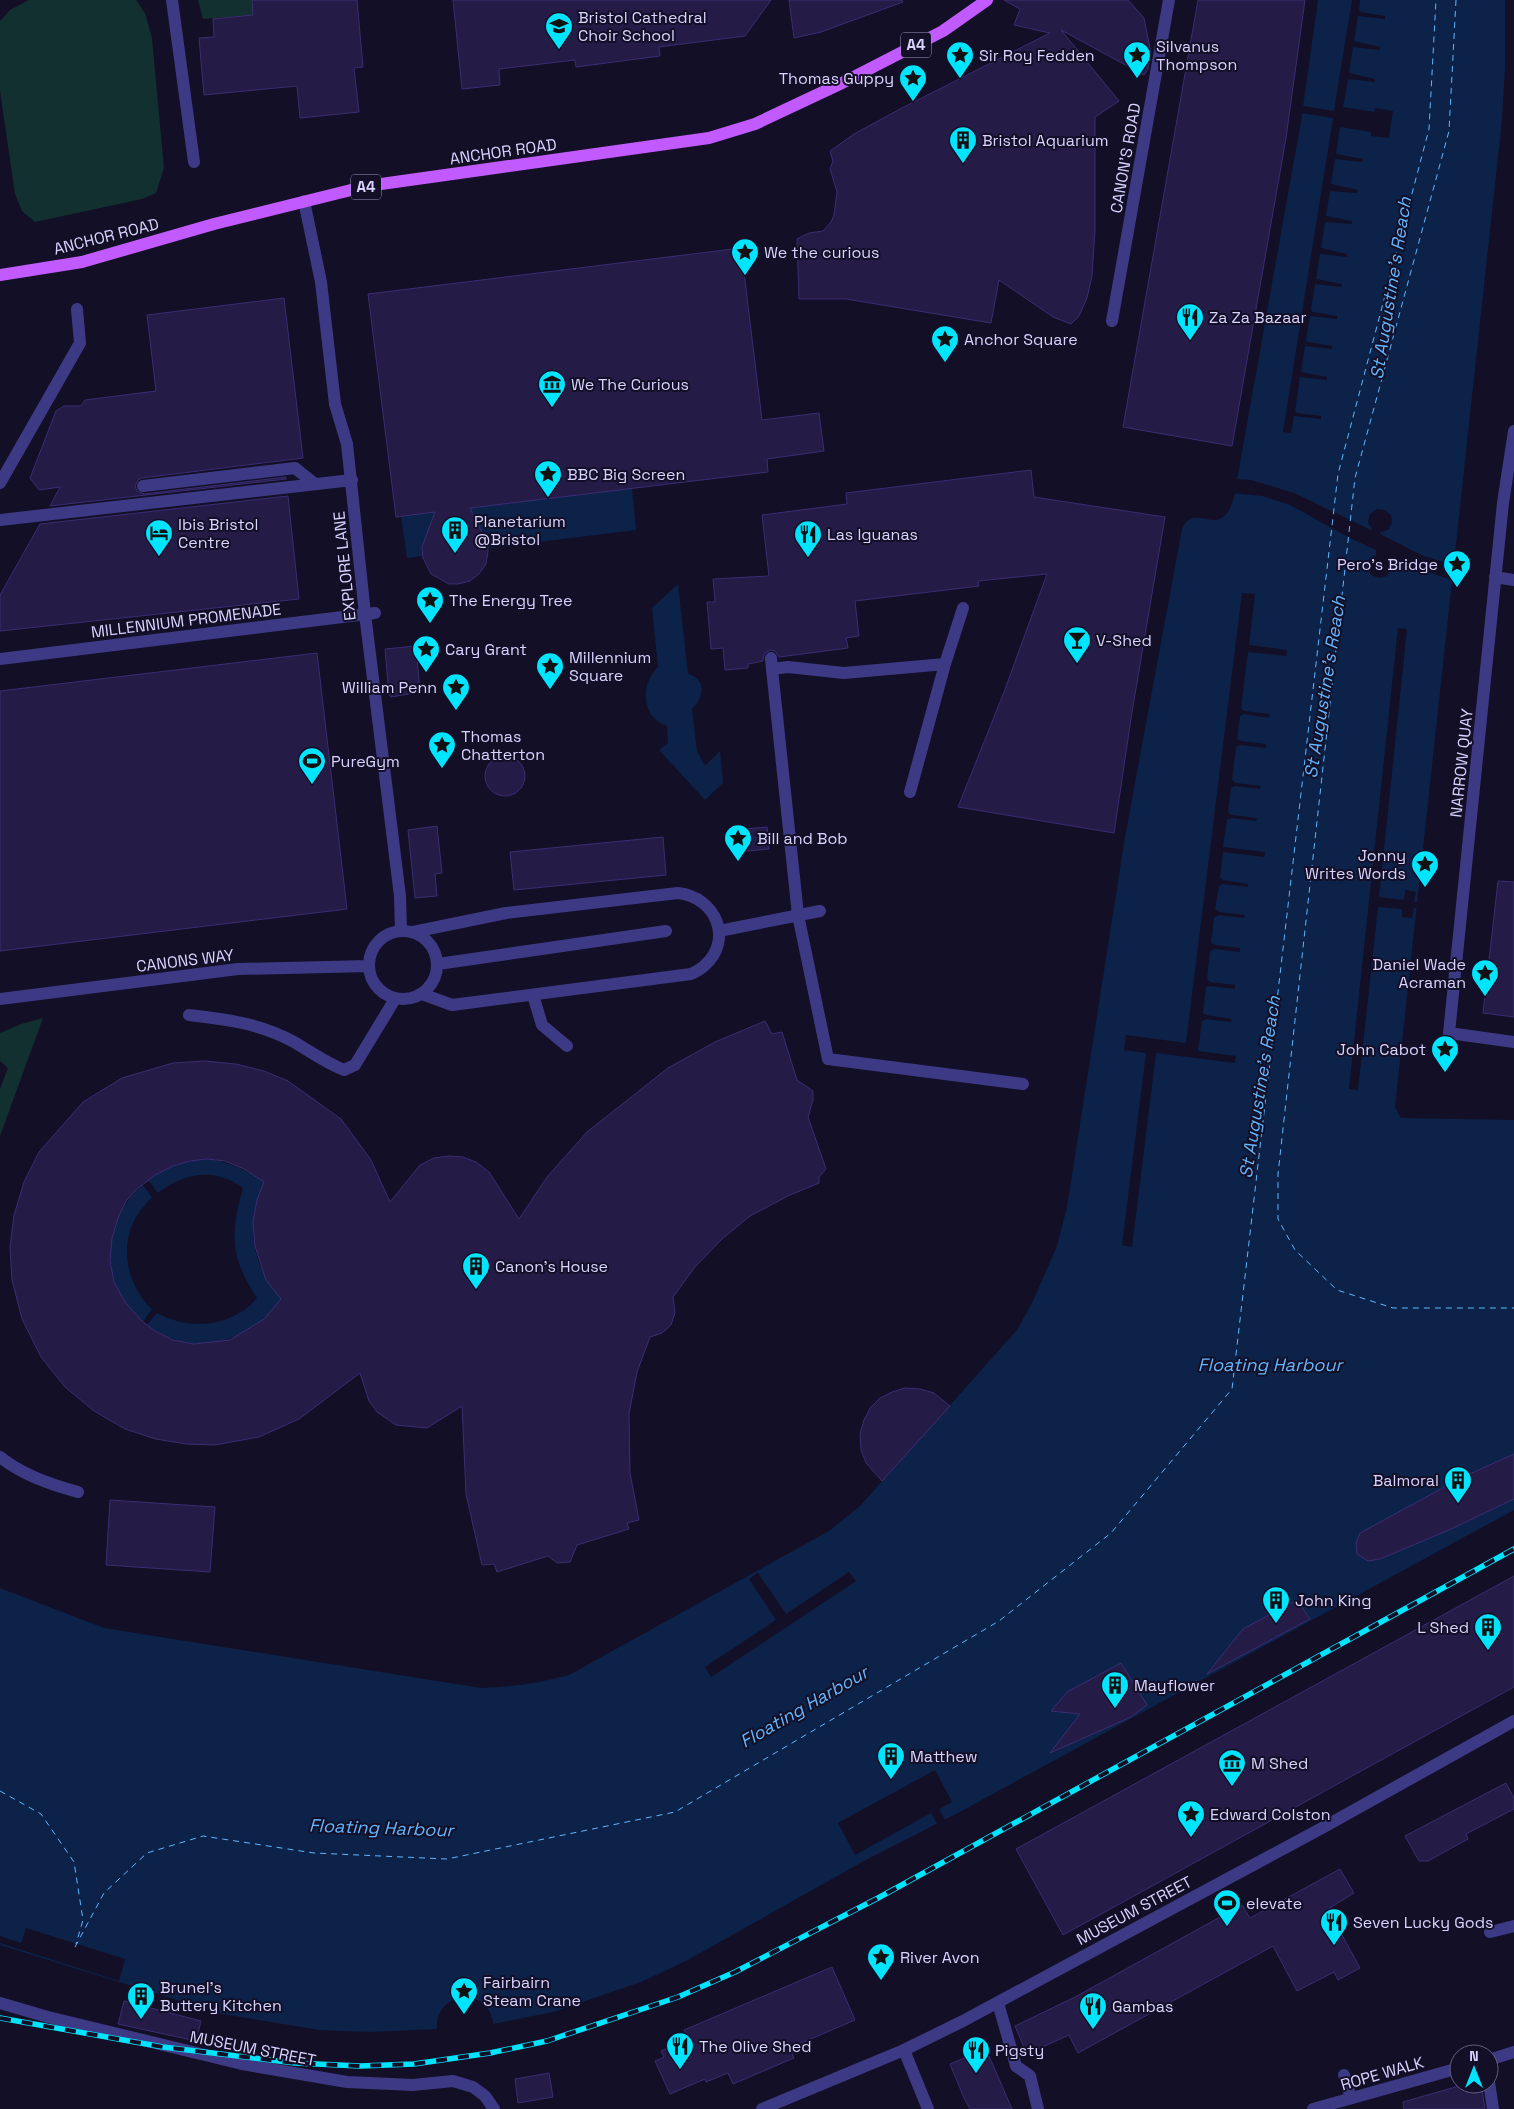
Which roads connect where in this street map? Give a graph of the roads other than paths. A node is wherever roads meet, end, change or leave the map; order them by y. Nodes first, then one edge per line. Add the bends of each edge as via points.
1 (172, 0) edge
2 (987, 0) edge
3 (1169, 0) edge
4 (194, 162) dead end
5 (304, 201) junction
6 (0, 275) edge
7 (76, 309) dead end
8 (1112, 321) dead end
9 (1514, 431) edge
10 (352, 480) junction
11 (0, 483) edge
12 (315, 484) junction
13 (143, 486) dead end
14 (0, 520) edge
15 (1495, 578) junction
16 (1514, 580) edge
17 (964, 608) dead end
18 (370, 613) junction
19 (0, 659) edge
20 (945, 664) junction
21 (910, 792) dead end
22 (820, 911) dead end
23 (798, 915) junction
24 (719, 931) junction
25 (407, 932) junction
26 (666, 932) dead end
27 (438, 964) junction
28 (369, 966) junction
29 (422, 994) junction
30 (533, 995) junction
31 (395, 999) junction
32 (2, 1000) edge
33 (190, 1015) dead end
34 (1514, 1042) edge
35 (567, 1046) dead end
36 (1023, 1084) dead end
37 (0, 1457) edge
38 (78, 1492) dead end
39 (1514, 1721) edge
40 (1514, 1926) edge
41 (1490, 1932) dead end
42 (0, 2003) edge
43 (998, 2003) junction
44 (904, 2050) junction
45 (1514, 2052) edge
46 (1499, 2057) edge
47 (1449, 2071) edge
48 (1344, 2075) dead end
49 (1491, 2094) edge
50 (1351, 2098) junction
51 (494, 2109) edge
52 (762, 2109) edge
53 (928, 2109) edge
54 (1038, 2109) edge
55 (1314, 2109) edge
56 (1493, 2109) edge

1 - 4 street
2 - 5 main road, ANCHOR ROAD / A4 via 943,31 842,83 756,124 709,138 367,186
3 - 8 street, CANON'S ROAD
5 - 6 main road, ANCHOR ROAD / A4 via 82,262
5 - 10 street, EXPLORE LANE via 321,282 335,404 347,444
7 - 11 street via 80,343
9 - 15 street, NARROW QUAY
10 - 12 street
10 - 18 street, EXPLORE LANE
12 - 13 street via 295,468
12 - 14 street
15 - 16 street
15 - 34 street, NARROW QUAY via 1450,1033
17 - 20 street
18 - 19 street, MILLENNIUM PROMENADE
18 - 25 street, EXPLORE LANE via 400,896
20 - 21 street
20 - 23 street via 844,673 772,663
22 - 23 street
23 - 24 street
23 - 36 street via 828,1059
24 - 25 street via 710,907 699,898 678,893 506,913
24 - 30 street via 712,957 690,974
25 - 27 street via 424,938 432,946
25 - 28 street via 386,936 377,944
26 - 27 street
27 - 29 street via 434,981
28 - 31 street via 375,986
28 - 32 street, CANONS WAY via 238,969
29 - 30 street via 452,1005
29 - 31 street via 408,1000
30 - 35 street via 542,1025
31 - 33 street via 354,1065 344,1070 262,1027
37 - 38 street via 23,1472
39 - 43 street, MUSEUM STREET
40 - 41 street
42 - 51 street, MUSEUM STREET via 48,2018 242,2064 347,2082 412,2085 453,2081 473,2087
43 - 44 street, MUSEUM STREET
43 - 54 street via 1016,2066 1030,2076
44 - 52 street, MUSEUM STREET
44 - 53 street
45 - 46 street
47 - 50 street, ROPE WALK
48 - 50 street
49 - 56 street
50 - 55 street, ROPE WALK

